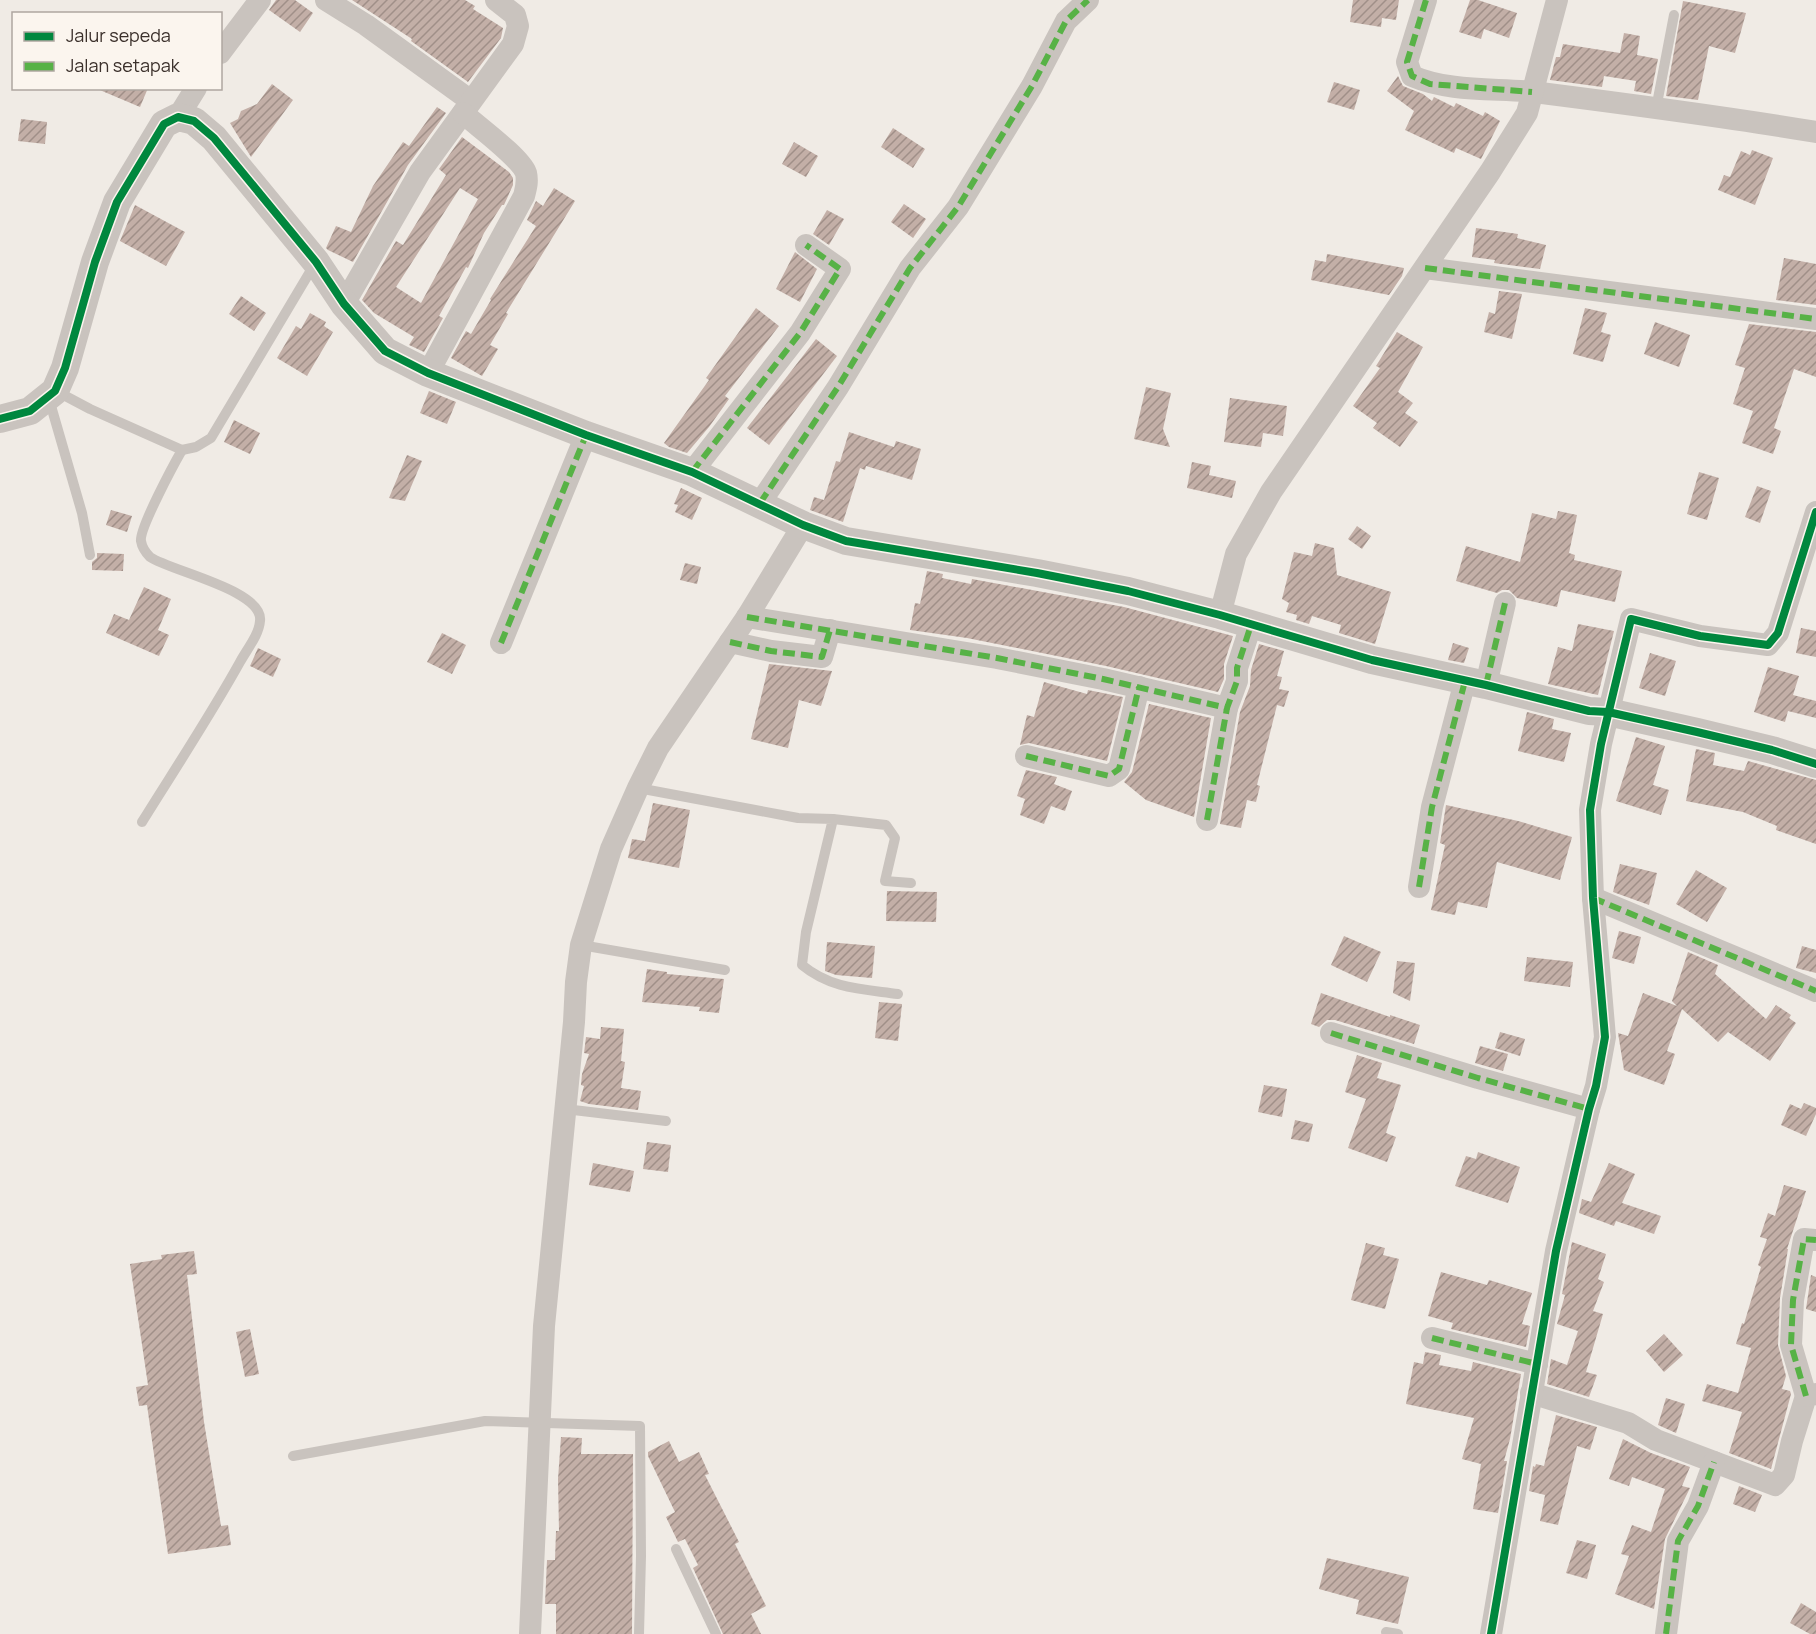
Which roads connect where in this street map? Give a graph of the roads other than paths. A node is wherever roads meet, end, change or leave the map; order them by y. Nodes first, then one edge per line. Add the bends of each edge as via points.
1 (260, 0) edge
2 (327, 0) edge
3 (496, 0) edge
4 (1088, 0) edge
5 (1426, 0) edge
6 (1557, 0) edge
7 (1674, 15) dead end
8 (222, 50) edge
9 (195, 90) edge
10 (1532, 92) junction
11 (467, 107) junction
12 (1656, 109) junction
13 (178, 117) junction
14 (1816, 132) edge
15 (806, 244) dead end
16 (316, 262) junction
17 (1425, 268) junction
18 (344, 304) junction
19 (1816, 319) edge
20 (428, 373) junction
21 (52, 394) junction
22 (0, 419) edge
23 (586, 435) junction
24 (182, 450) junction
25 (692, 472) junction
26 (760, 503) junction
27 (1816, 512) edge
28 (803, 525) junction
29 (90, 555) dead end
30 (1505, 603) dead end
31 (1220, 615) junction
32 (747, 617) junction
33 (1251, 625) junction
34 (830, 630) junction
35 (730, 642) junction
36 (501, 643) dead end
37 (1475, 683) junction
38 (1139, 687) junction
39 (1227, 708) junction
40 (1608, 712) junction
41 (1026, 756) dead end
42 (1816, 764) edge
43 (638, 788) junction
44 (833, 819) junction
45 (1207, 820) dead end
46 (142, 822) dead end
47 (911, 883) dead end
48 (1419, 887) dead end
49 (1593, 898) junction
50 (581, 945) junction
51 (725, 970) dead end
52 (1816, 991) edge
53 (898, 994) dead end
54 (1330, 1033) dead end
55 (565, 1109) junction
56 (1589, 1109) junction
57 (666, 1120) dead end
58 (1816, 1240) edge
59 (1432, 1338) dead end
60 (1537, 1364) junction
61 (1531, 1394) junction
62 (1811, 1395) edge
63 (539, 1424) junction
64 (293, 1456) dead end
65 (1714, 1462) junction
66 (676, 1549) dead end
67 (530, 1634) edge
68 (639, 1634) edge
69 (716, 1634) edge
70 (1491, 1634) edge
71 (1666, 1634) edge

1 - 8 street
2 - 11 street via 366,25
3 - 11 street via 515,15 518,26 513,44
4 - 26 street via 1066,21 1032,86 958,207 910,268 838,387
5 - 10 street via 1407,62 1412,76 1430,84
6 - 10 street
7 - 12 lane
9 - 13 street
10 - 12 street
10 - 17 street via 1527,113
11 - 18 street via 420,172
11 - 20 street via 525,170 528,183
12 - 14 street
13 - 16 street via 194,122 214,138
13 - 21 street via 164,124 117,202 94,262 65,368
15 - 25 street via 840,269 800,333
16 - 18 street
16 - 24 lane via 211,438
17 - 19 street
17 - 31 street via 1271,492 1236,554
18 - 20 street via 385,351
20 - 23 street
21 - 22 street via 30,411
21 - 24 lane
21 - 29 lane
23 - 25 street
23 - 36 street
24 - 46 lane via 141,537 143,549 150,557 247,599 258,608 261,619 225,688
25 - 26 street
26 - 28 street
27 - 40 street via 1778,633 1768,645 1700,636 1631,619
28 - 31 street via 846,541 1128,591
28 - 32 street
30 - 37 street
31 - 33 street
32 - 34 street
32 - 35 street
33 - 37 street via 1372,660
33 - 39 street
34 - 35 street via 822,657
34 - 38 street
35 - 43 street via 658,748
37 - 40 street via 1589,711
37 - 48 street via 1432,807
38 - 39 street
38 - 41 street via 1119,769 1109,776
39 - 45 street
40 - 42 street
40 - 49 street via 1590,810
43 - 44 lane via 798,818
43 - 50 street via 611,849
44 - 47 lane via 886,825 895,838 885,881
44 - 53 lane via 802,965 835,985
49 - 52 street
49 - 56 street via 1605,1037
50 - 51 lane
50 - 55 street
54 - 56 street
55 - 57 lane
55 - 63 street via 544,1326
56 - 60 street via 1556,1251
58 - 62 street via 1804,1239 1793,1300 1791,1345
59 - 60 street
60 - 61 street
61 - 65 street via 1628,1423 1656,1440
61 - 70 street
62 - 65 street via 1792,1441 1784,1475 1775,1485
63 - 64 lane via 485,1421
63 - 67 street
63 - 68 lane via 640,1426
65 - 71 street via 1698,1506 1678,1541
66 - 69 lane

